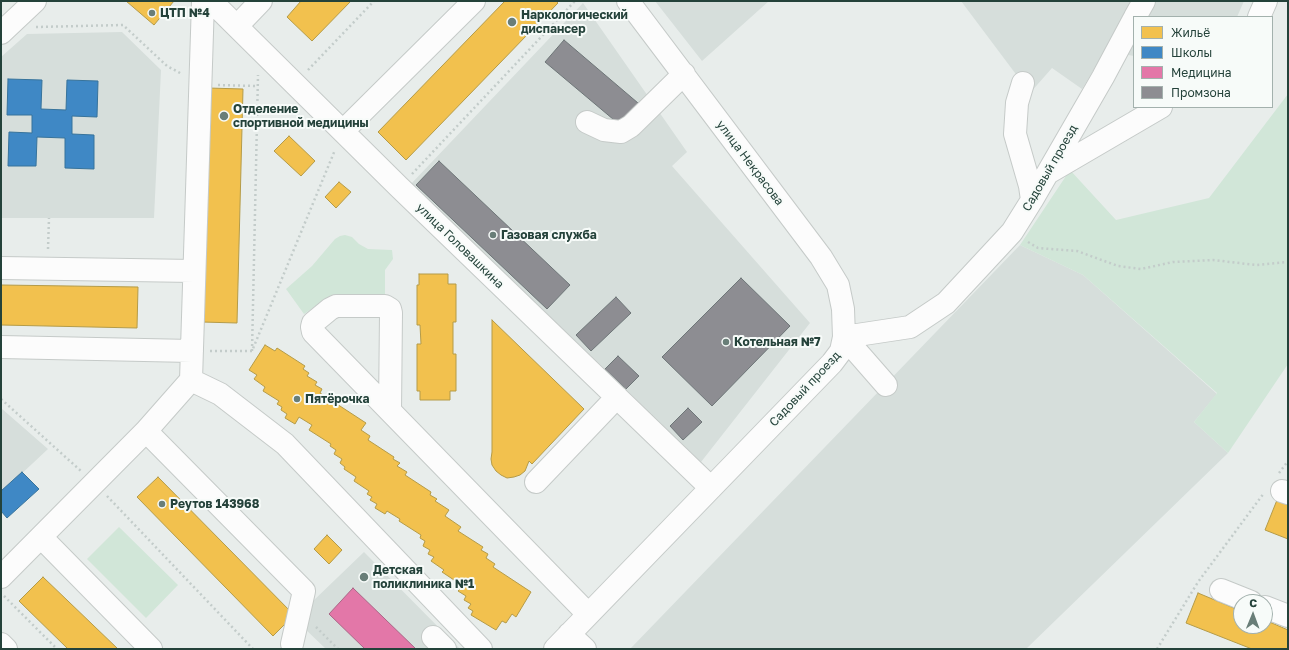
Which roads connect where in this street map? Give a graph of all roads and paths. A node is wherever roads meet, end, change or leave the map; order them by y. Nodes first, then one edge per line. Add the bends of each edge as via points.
1 (35, 1) edge
2 (203, 1) edge
3 (211, 1) edge
4 (261, 1) edge
5 (374, 1) edge
6 (474, 1) edge
7 (575, 1) edge
8 (628, 1) edge
9 (1144, 1) edge
10 (1266, 1) edge
11 (1136, 16) edge
12 (1259, 16) edge
13 (1133, 22) edge
14 (35, 26) dead end
15 (237, 26) junction
16 (1, 33) edge
17 (258, 48) junction
18 (684, 74) junction
19 (1023, 83) dead end
20 (295, 84) junction
21 (200, 85) junction
22 (258, 86) junction
23 (1159, 108) edge
24 (587, 122) dead end
25 (342, 131) junction
26 (1046, 174) junction
27 (399, 187) junction
28 (1032, 200) junction
29 (49, 218) dead end
30 (1012, 232) junction
31 (1288, 262) edge
32 (1, 268) edge
33 (48, 268) junction
34 (194, 271) junction
35 (844, 336) junction
36 (1, 348) edge
37 (192, 351) junction
38 (252, 351) junction
39 (191, 380) junction
40 (886, 385) dead end
41 (617, 397) junction
42 (1, 399) edge
43 (390, 411) junction
44 (146, 431) junction
45 (1288, 461) edge
46 (536, 482) dead end
47 (95, 483) junction
48 (1278, 487) edge
49 (711, 488) junction
50 (41, 538) junction
51 (1, 577) edge
52 (1221, 590) dead end
53 (1, 593) edge
54 (1233, 595) edge
55 (1273, 611) edge
56 (588, 614) junction
57 (1288, 616) edge
58 (311, 623) dead end
59 (562, 642) edge
60 (1, 644) edge
61 (291, 647) edge
62 (6, 649) edge
63 (57, 649) edge
64 (151, 649) edge
65 (254, 649) edge
66 (338, 649) edge
67 (481, 649) edge
68 (585, 649) edge
69 (1157, 649) edge

1 - 16 street
2 - 21 street
3 - 15 street, улица Головашкина
4 - 15 street
5 - 20 path
6 - 25 street
7 - 27 path
8 - 18 street, улица Некрасова
9 - 11 street, Садовый проезд
10 - 12 street
13 - 26 street, Садовый проезд
14 - 21 path via 123,24 167,66
15 - 17 street, улица Головашкина
17 - 20 street, улица Головашкина
17 - 22 path
18 - 24 street via 631,126 621,132 604,130
18 - 35 street, улица Некрасова via 821,257 838,285 843,310
19 - 28 street via 1017,103 1015,134
20 - 25 street, улица Головашкина
21 - 22 path
21 - 34 street
22 - 38 path
23 - 26 street
25 - 27 street, улица Головашкина
25 - 38 path
26 - 28 street, Садовый проезд
27 - 41 street, улица Головашкина
28 - 30 street, Садовый проезд
29 - 33 path
30 - 31 path via 1038,248 1077,250 1118,266 1142,269 1173,262 1213,260 1256,264
30 - 35 street, Садовый проезд via 946,303 910,327
32 - 33 street
33 - 34 street
34 - 37 street
35 - 40 street
35 - 49 street, Садовый проезд via 841,351 832,363
36 - 37 street
37 - 38 path
37 - 39 street
39 - 44 street
39 - 67 street via 220,394 285,444
41 - 46 street
41 - 49 street, улица Головашкина via 681,451
42 - 47 path
43 - 43 street via 313,332 313,322 330,309 336,306 390,308
43 - 56 street
44 - 47 street
44 - 61 street via 304,591
45 - 48 path
47 - 50 street
47 - 65 path
48 - 69 path via 1198,582
49 - 56 street, Садовый проезд
50 - 51 street
50 - 64 street
52 - 54 street
53 - 63 path
55 - 57 street
56 - 59 street, Садовый проезд
58 - 66 path
59 - 68 street
60 - 62 street

